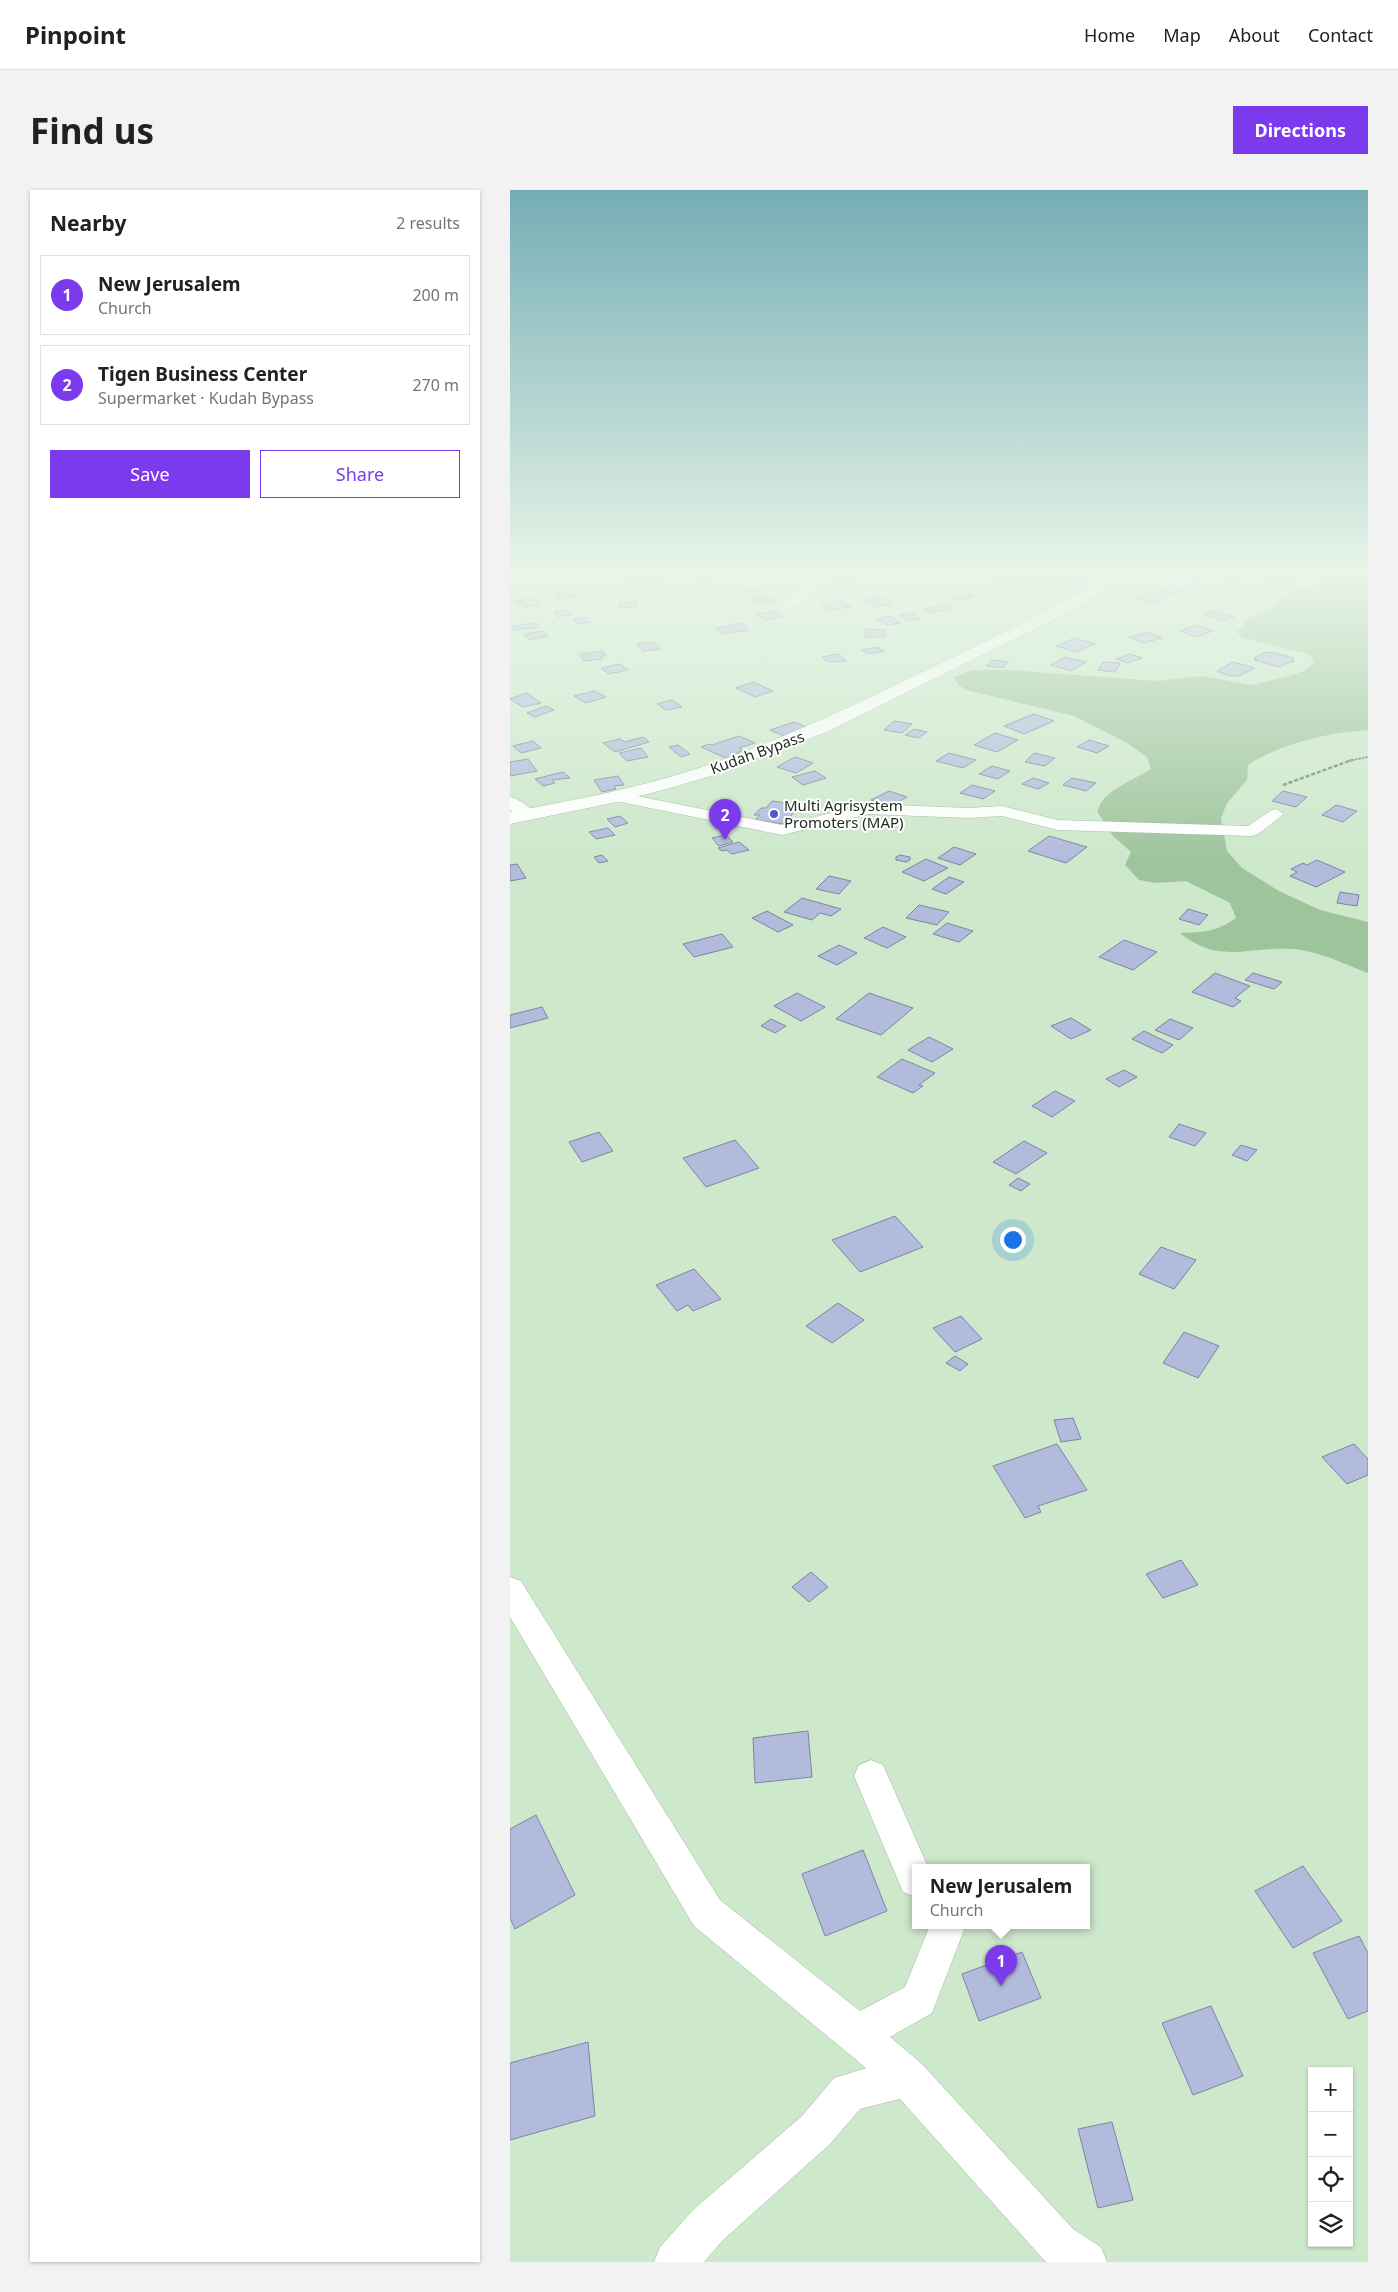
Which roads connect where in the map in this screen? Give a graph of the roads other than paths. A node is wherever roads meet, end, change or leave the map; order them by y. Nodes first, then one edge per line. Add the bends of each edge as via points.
1 (941, 670) edge
2 (617, 797) junction
3 (510, 802) edge
4 (1276, 814) dead end
5 (527, 815) junction
6 (510, 818) edge
7 (510, 1590) edge
8 (871, 1776) dead end
9 (912, 1871) edge
10 (946, 1929) edge
11 (858, 2034) junction
12 (906, 2077) junction
13 (675, 2262) edge
14 (1086, 2262) edge

1 - 2 street, Kudah Bypass via 823,728 708,771
2 - 4 street via 782,830 868,810 969,814 1002,811 1058,825 1252,831
2 - 5 street, Kudah Bypass
3 - 5 street
5 - 6 street, Kudah Bypass
7 - 11 street via 707,1913
8 - 9 street
10 - 11 street via 919,2000
11 - 12 street
12 - 13 street via 848,2092 816,2130 708,2225
12 - 14 street via 1058,2244

